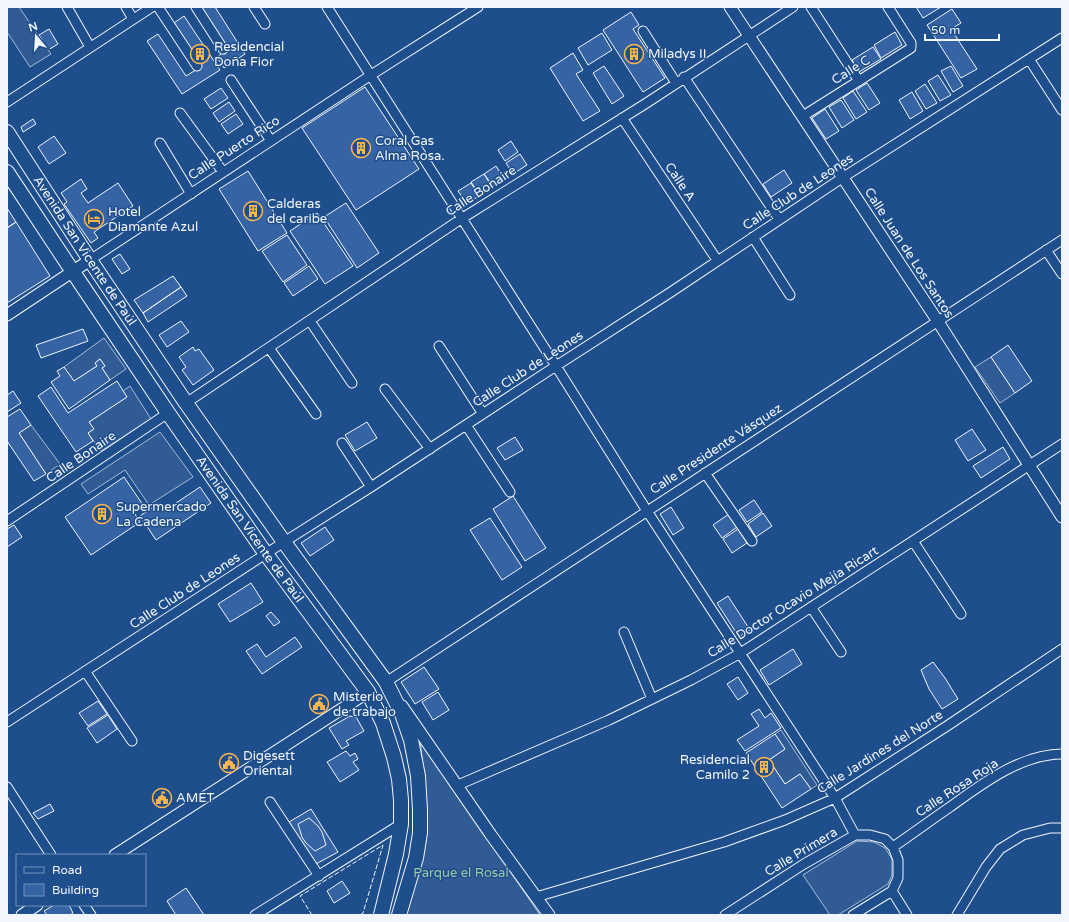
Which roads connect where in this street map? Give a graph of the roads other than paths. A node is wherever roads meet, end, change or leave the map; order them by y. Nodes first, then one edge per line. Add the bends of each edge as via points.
1 (66, 7) edge
2 (126, 7) edge
3 (152, 7) edge
4 (158, 7) edge
5 (196, 7) edge
6 (254, 7) edge
7 (327, 7) edge
8 (478, 7) edge
9 (730, 7) edge
10 (793, 7) edge
11 (811, 7) edge
12 (888, 7) edge
13 (133, 19) junction
14 (265, 24) dead end
15 (643, 31) dead end
16 (748, 36) junction
17 (1062, 38) edge
18 (90, 47) junction
19 (223, 49) dead end
20 (1029, 59) junction
21 (197, 66) dead end
22 (371, 75) junction
23 (684, 77) junction
24 (231, 80) dead end
25 (859, 81) junction
26 (676, 83) junction
27 (7, 102) edge
28 (1062, 110) edge
29 (180, 113) dead end
30 (802, 116) junction
31 (622, 118) junction
32 (7, 132) edge
33 (271, 141) junction
34 (160, 143) dead end
35 (7, 172) edge
36 (223, 172) junction
37 (842, 178) junction
38 (191, 194) junction
39 (461, 219) junction
40 (780, 219) junction
41 (753, 237) junction
42 (1062, 240) edge
43 (1046, 250) junction
44 (90, 260) junction
45 (717, 260) junction
46 (73, 272) junction
47 (1062, 274) edge
48 (790, 295) dead end
49 (7, 315) edge
50 (937, 320) junction
51 (310, 321) junction
52 (439, 346) dead end
53 (269, 348) junction
54 (556, 366) junction
55 (352, 383) dead end
56 (385, 388) dead end
57 (186, 403) junction
58 (168, 413) junction
59 (316, 414) dead end
60 (483, 414) junction
61 (466, 425) junction
62 (342, 443) dead end
63 (1062, 444) edge
64 (430, 449) junction
65 (1030, 465) junction
66 (705, 473) junction
67 (371, 487) junction
68 (510, 492) dead end
69 (647, 511) junction
70 (1062, 517) edge
71 (7, 521) edge
72 (752, 541) dead end
73 (913, 541) junction
74 (284, 542) junction
75 (266, 554) junction
76 (811, 607) junction
77 (960, 614) dead end
78 (624, 632) dead end
79 (1062, 648) edge
80 (841, 652) dead end
81 (739, 654) junction
82 (85, 671) junction
83 (386, 682) junction
84 (368, 692) junction
85 (652, 699) junction
86 (7, 722) edge
87 (132, 741) dead end
88 (1062, 754) edge
89 (458, 785) junction
90 (7, 787) edge
91 (835, 798) junction
92 (270, 802) dead end
93 (402, 824) junction
94 (1062, 828) edge
95 (855, 835) junction
96 (893, 847) junction
97 (50, 854) edge
98 (117, 854) edge
99 (319, 876) junction
100 (892, 891) junction
101 (536, 897) junction
102 (36, 906) edge
103 (85, 906) edge
104 (22, 915) edge
105 (91, 915) edge
106 (255, 915) edge
107 (381, 915) edge
108 (400, 915) edge
109 (549, 915) edge
110 (725, 915) edge
111 (853, 915) edge
112 (907, 915) edge
113 (957, 915) edge

1 - 18 street
2 - 13 street
3 - 13 street
4 - 21 street
5 - 19 street
6 - 14 street
7 - 22 street
8 - 22 street, Calle Puerto Rico
9 - 16 street, Calle Juan de Los Santos
10 - 16 street, Calle Bonaire
11 - 25 street
12 - 25 street, Calle C via 912,45 911,48
13 - 18 street
15 - 26 street
16 - 23 street, Calle Bonaire
16 - 30 street, Calle Juan de Los Santos
17 - 20 street, Calle Club de Leones
18 - 27 street
20 - 28 street
20 - 37 street, Calle Club de Leones
22 - 33 street, Calle Puerto Rico
22 - 39 street
23 - 26 street, Calle Bonaire
23 - 40 street
24 - 33 street
25 - 30 street, Calle C
26 - 31 street, Calle Bonaire
29 - 36 street
30 - 37 street, Calle Juan de Los Santos
31 - 39 street, Calle Bonaire
31 - 45 street, Calle A
32 - 44 main road, Avenida San Vicente de Paúl
33 - 36 street, Calle Puerto Rico
34 - 38 street
35 - 46 main road, Avenida San Vicente de Paúl
36 - 38 street, Calle Puerto Rico
37 - 40 street, Calle Club de Leones
37 - 50 street, Calle Juan de Los Santos
38 - 44 street, Calle Puerto Rico
39 - 51 street, Calle Bonaire
39 - 54 street
40 - 41 street, Calle Club de Leones
41 - 45 street, Calle Club de Leones
41 - 48 street
42 - 43 street, Calle Presidente Vásquez
43 - 47 street
43 - 50 street, Calle Presidente Vásquez
44 - 46 street, Calle Puerto Rico
44 - 57 main road, Avenida San Vicente de Paúl
45 - 54 street, Calle Club de Leones
46 - 49 street, Calle Puerto Rico
46 - 58 main road, Avenida San Vicente de Paúl
50 - 65 street, Calle Juan de Los Santos
50 - 66 street, Calle Presidente Vásquez
51 - 53 street, Calle Bonaire
51 - 55 street
52 - 60 street
53 - 57 street, Calle Bonaire
53 - 59 street
54 - 60 street, Calle Club de Leones
54 - 69 street
56 - 64 street
57 - 74 main road, Avenida San Vicente de Paúl
58 - 71 street, Calle Bonaire
58 - 75 main road, Avenida San Vicente de Paúl
60 - 61 street, Calle Club de Leones
61 - 64 street, Calle Club de Leones
61 - 68 street
62 - 67 street
63 - 65 street, Calle Doctor Ocavio Mejía Ricart
64 - 67 street, Calle Club de Leones
65 - 70 street, Calle Juan de Los Santos
65 - 73 street, Calle Doctor Ocavio Mejía Ricart
66 - 69 street, Calle Presidente Vásquez
66 - 72 street
67 - 74 street, Calle Club de Leones
69 - 81 street
69 - 83 street, Calle Presidente Vásquez
73 - 76 street, Calle Doctor Ocavio Mejía Ricart
73 - 77 street
74 - 75 street, Calle Club de Leones
74 - 83 main road, Avenida San Vicente de Paúl
75 - 82 street, Calle Club de Leones
75 - 84 main road, Avenida San Vicente de Paúl
76 - 80 street
76 - 81 street, Calle Doctor Ocavio Mejía Ricart
78 - 85 street
79 - 91 street, Calle Jardines del Norte
81 - 85 street, Calle Doctor Ocavio Mejía Ricart
81 - 91 street
82 - 86 street, Calle Club de Leones
82 - 87 street
83 - 89 street, Avenida San Vicente de Paúl
83 - 108 main road, Avenida San Vicente de Paúl via 402,714 411,740 420,803 420,833 416,858
84 - 93 main road, Avenida San Vicente de Paúl via 383,723 394,757 400,786
84 - 98 street
85 - 89 street, Calle Doctor Ocavio Mejía Ricart
88 - 96 street, Calle Rosa Roja via 1027,761 989,780
89 - 101 street, Avenida San Vicente de Paúl
90 - 97 street
91 - 95 street
91 - 101 street, Calle Jardines del Norte via 785,820 724,842
92 - 99 street
93 - 99 street
93 - 107 main road, Avenida San Vicente de Paúl
94 - 113 street via 1050,828 1023,835 1000,849
95 - 96 street, Calle Primera via 870,835 885,840
95 - 110 street, Calle Primera via 804,864
96 - 100 street via 898,860 898,878
99 - 106 street
100 - 111 street
100 - 112 street
101 - 109 street, Avenida San Vicente de Paúl
102 - 104 street
103 - 105 street

